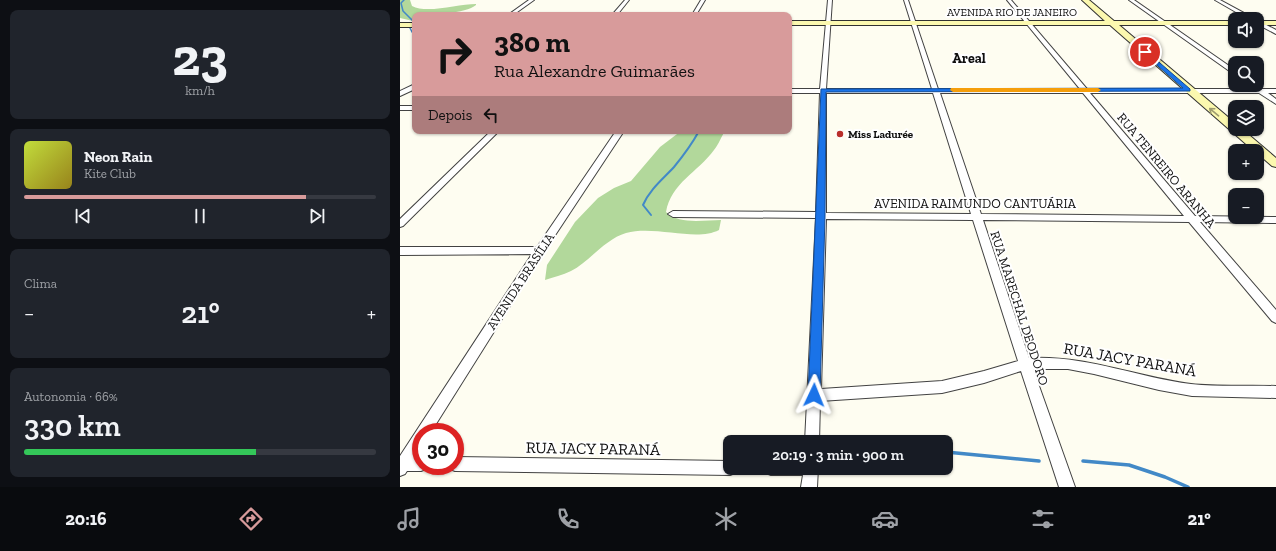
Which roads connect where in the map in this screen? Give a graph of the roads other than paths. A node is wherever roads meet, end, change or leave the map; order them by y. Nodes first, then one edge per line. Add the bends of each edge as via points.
1 (532, 0) edge
2 (627, 0) edge
3 (703, 0) edge
4 (830, 0) edge
5 (906, 0) edge
6 (1009, 0) edge
7 (1085, 0) edge
8 (1131, 0) edge
9 (1217, 0) edge
10 (514, 12) edge
11 (617, 12) edge
12 (696, 12) edge
13 (1239, 12) edge
14 (792, 20) edge
15 (829, 21) junction
16 (1028, 21) junction
17 (1110, 21) junction
18 (1162, 21) junction
19 (912, 22) junction
20 (1228, 22) edge
21 (1264, 22) edge
22 (1276, 22) edge
23 (412, 23) edge
24 (792, 23) edge
25 (400, 24) edge
26 (1264, 25) edge
27 (1276, 32) edge
28 (1228, 68) edge
29 (412, 88) edge
30 (823, 90) junction
31 (934, 90) junction
32 (1083, 90) junction
33 (1188, 90) junction
34 (1228, 90) edge
35 (1264, 90) edge
36 (792, 91) edge
37 (1276, 91) edge
38 (1263, 92) edge
39 (400, 94) edge
40 (1276, 102) edge
41 (400, 108) edge
42 (412, 108) edge
43 (492, 134) edge
44 (618, 134) edge
45 (1276, 164) edge
46 (673, 214) dead end
47 (821, 216) junction
48 (977, 218) junction
49 (1191, 218) junction
50 (1276, 220) edge
51 (400, 224) edge
52 (540, 250) junction
53 (400, 251) edge
54 (1276, 318) edge
55 (1024, 364) junction
56 (1276, 392) edge
57 (814, 395) junction
58 (429, 423) edge
59 (812, 435) edge
60 (412, 449) edge
61 (412, 464) edge
62 (464, 464) edge
63 (401, 465) edge
64 (723, 468) edge
65 (810, 475) edge
66 (809, 487) edge
67 (1067, 487) edge

1 - 10 street
2 - 11 street
3 - 12 street
4 - 15 street
5 - 19 street, RUA MARECHAL DEODORO
6 - 16 street, RUA TENREIRO ARANHA
7 - 17 main road
8 - 18 street
9 - 13 street
14 - 15 main road, AVENIDA RIO DE JANEIRO
15 - 19 main road, AVENIDA RIO DE JANEIRO
15 - 24 main road, AVENIDA RIO DE JANEIRO
15 - 30 street
16 - 17 main road, AVENIDA RIO DE JANEIRO
16 - 19 main road, AVENIDA RIO DE JANEIRO
16 - 32 street, RUA TENREIRO ARANHA
17 - 18 main road, AVENIDA RIO DE JANEIRO
17 - 33 main road
18 - 20 main road, AVENIDA RIO DE JANEIRO
18 - 28 street
19 - 31 street, RUA MARECHAL DEODORO
21 - 22 main road
23 - 25 main road
26 - 27 street
29 - 39 street
30 - 31 street
30 - 36 street
30 - 47 street
31 - 32 street
31 - 48 street, RUA MARECHAL DEODORO
32 - 33 street
32 - 49 street, RUA TENREIRO ARANHA
33 - 34 street
45 -> 33 main road
35 - 37 street
38 - 40 street
41 - 42 street
43 - 51 street
44 - 52 street, AVENIDA BRASÍLIA
46 - 47 street, AVENIDA RAIMUNDO CANTUÁRIA
47 - 48 street, AVENIDA RAIMUNDO CANTUÁRIA
47 - 57 street
48 - 49 street, AVENIDA RAIMUNDO CANTUÁRIA
48 - 55 street, RUA MARECHAL DEODORO
49 - 50 street, AVENIDA RAIMUNDO CANTUÁRIA
49 - 54 street, RUA TENREIRO ARANHA
52 - 53 street
52 - 58 street, AVENIDA BRASÍLIA
55 - 56 street, RUA JACY PARANÁ via 1068,364 1192,390
55 - 57 street, RUA JACY PARANÁ via 984,378 942,387
55 - 67 street, RUA MARECHAL DEODORO
57 - 59 street
60 - 63 street
61 - 63 street
62 - 64 street, RUA JACY PARANÁ
65 - 66 street

